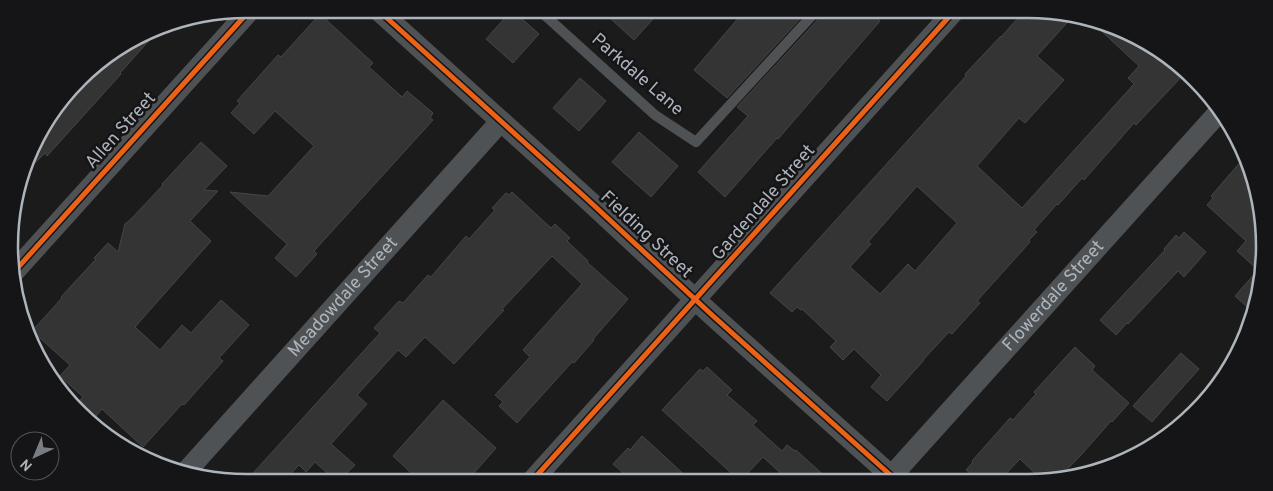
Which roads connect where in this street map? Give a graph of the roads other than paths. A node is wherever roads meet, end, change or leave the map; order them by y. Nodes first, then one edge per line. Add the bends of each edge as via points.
1 (243, 18) edge
2 (387, 18) edge
3 (548, 18) edge
4 (810, 18) edge
5 (940, 18) edge
6 (1215, 116) edge
7 (501, 121) junction
8 (18, 267) edge
9 (696, 300) junction
10 (190, 467) edge
11 (538, 474) edge
12 (887, 474) edge
13 (896, 474) edge

1 - 8 street, Allen Street
2 - 7 street, Fielding Street
3 - 4 lane, Parkdale Lane via 655,115 696,142
5 - 9 street, Gardendale Street
6 - 13 street, Flowerdale Street
7 - 9 street, Fielding Street
7 - 10 street, Meadowdale Street
9 - 11 street, Gardendale Street
9 - 12 street, Fielding Street

